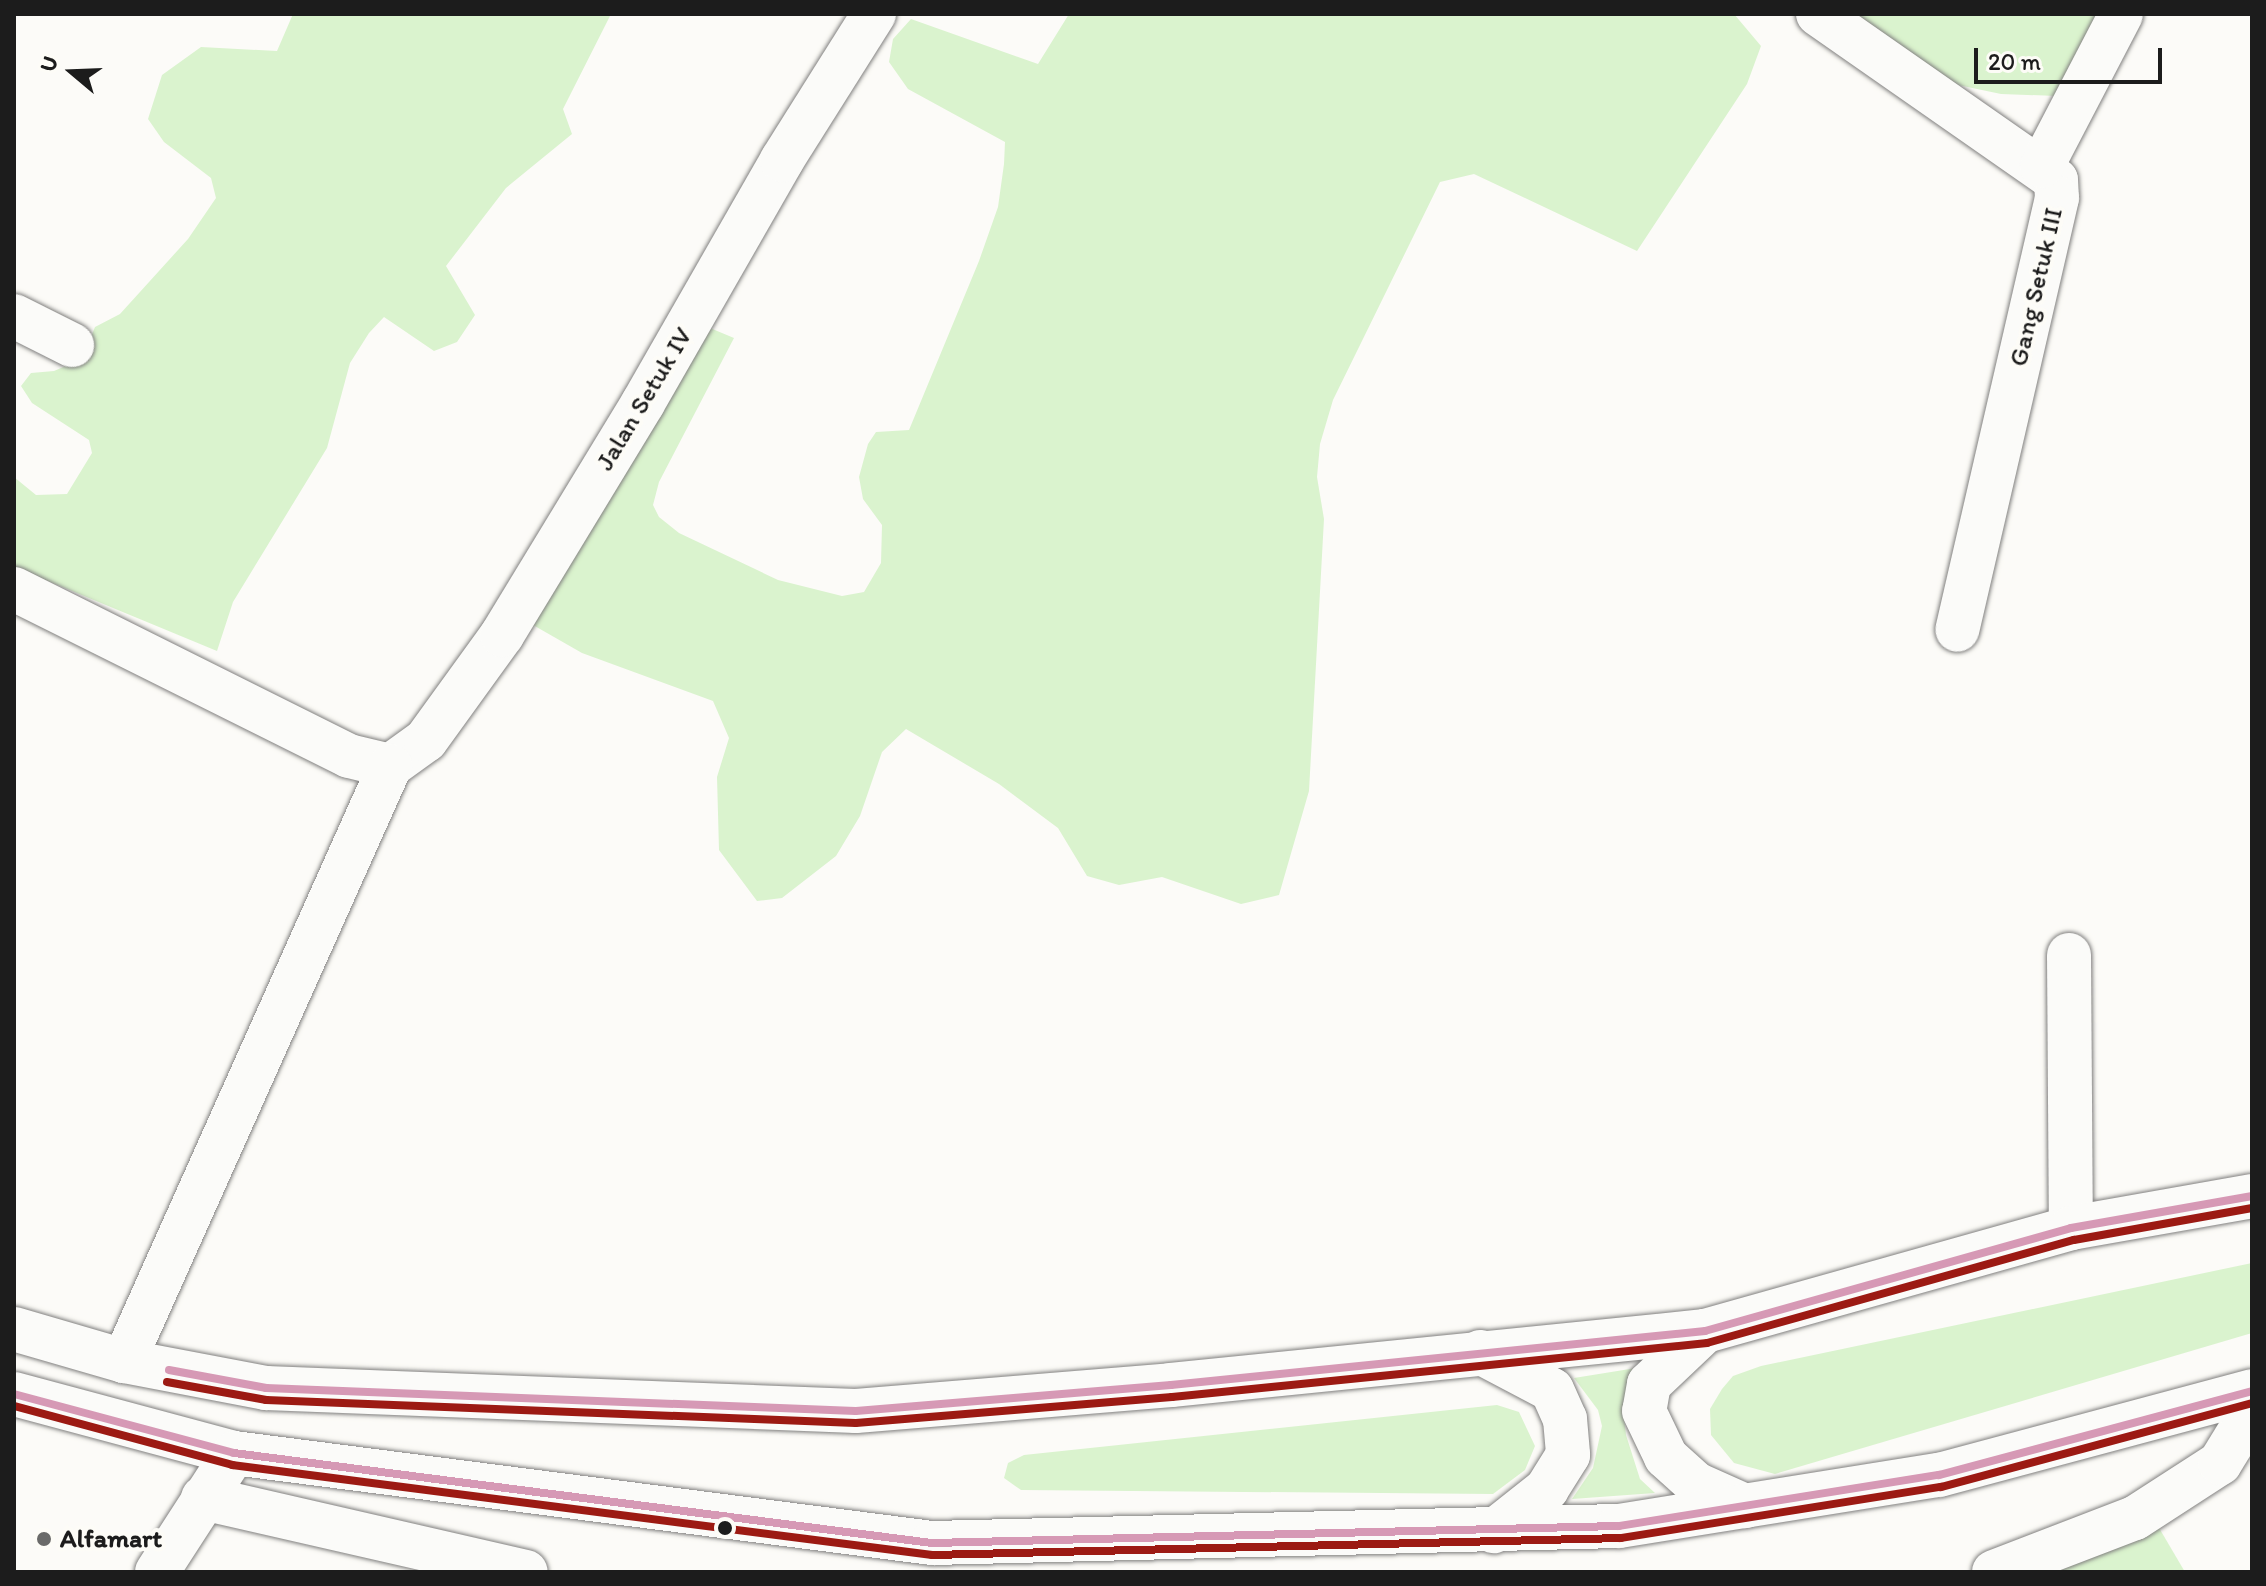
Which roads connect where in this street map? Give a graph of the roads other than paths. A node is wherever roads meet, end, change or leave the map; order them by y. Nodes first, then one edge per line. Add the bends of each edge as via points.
1 (874, 14) edge
2 (1818, 14) edge
3 (2121, 14) edge
4 (2042, 166) junction
5 (14, 316) edge
6 (72, 345) dead end
7 (14, 589) edge
8 (1957, 630) dead end
9 (390, 766) junction
10 (2069, 955) dead end
11 (2252, 1196) edge
12 (2071, 1228) junction
13 (14, 1329) edge
14 (1705, 1331) junction
15 (1478, 1351) junction
16 (124, 1361) junction
17 (2252, 1391) edge
18 (14, 1394) edge
19 (2252, 1411) edge
20 (234, 1453) junction
21 (203, 1498) junction
22 (1745, 1506) junction
23 (1494, 1531) junction
24 (157, 1572) edge
25 (526, 1572) edge
26 (1994, 1572) edge

1 - 9 main road, Jalan Setuk IV via 502,635 426,740
2 - 4 main road, Gang Setuk III
3 - 4 main road
4 - 8 main road, Gang Setuk III via 2056,180 2057,198
5 - 6 main road
7 - 9 main road via 322,743
9 - 16 main road
10 - 12 main road
11 - 12 main road
12 - 14 main road
13 - 16 main road
14 - 15 main road
14 - 22 main road via 1649,1384 1644,1411 1666,1457 1696,1484
15 - 16 main road via 1171,1385 856,1411 266,1388
15 - 23 main road via 1552,1390 1565,1419 1568,1455 1547,1489
17 - 22 main road via 1939,1475
18 - 20 main road
19 - 26 main road via 2220,1463 2135,1518
20 - 21 main road
20 - 23 main road via 932,1543
21 - 24 main road
21 - 25 main road
22 - 23 main road via 1619,1526

